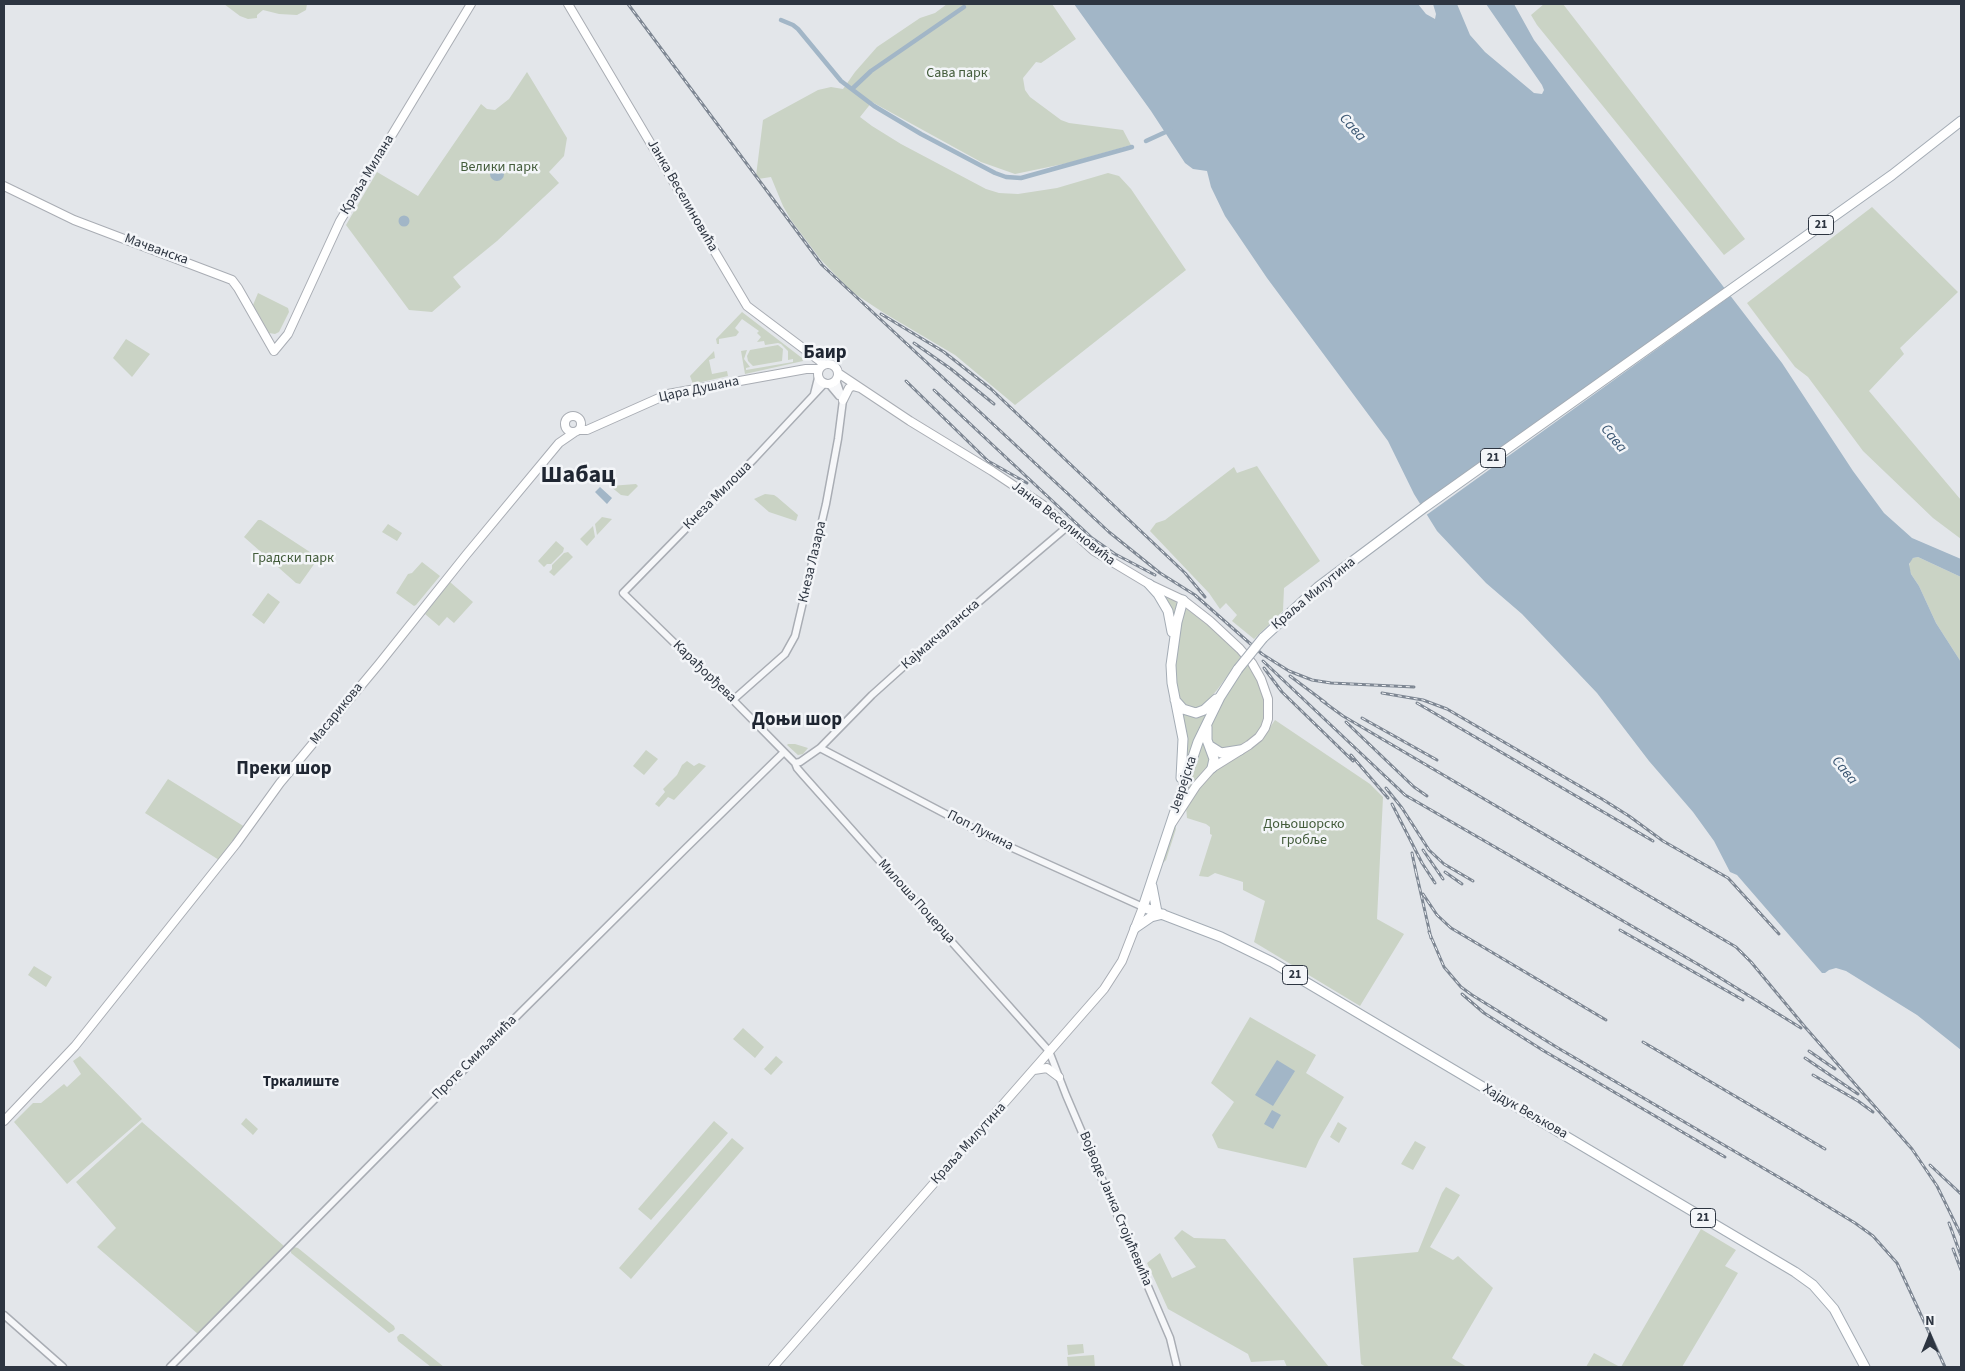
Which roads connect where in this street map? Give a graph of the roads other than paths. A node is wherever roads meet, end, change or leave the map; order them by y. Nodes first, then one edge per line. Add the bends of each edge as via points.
1 (471, 4) edge
2 (568, 4) edge
3 (1961, 121) edge
4 (4, 186) edge
5 (288, 334) junction
6 (266, 336) junction
7 (274, 351) joint
8 (808, 352) junction
9 (803, 370) junction
10 (826, 375) junction
11 (859, 387) junction
12 (843, 400) junction
13 (566, 427) junction
14 (578, 428) junction
15 (559, 443) junction
16 (1067, 527) junction
17 (1149, 584) junction
18 (623, 594) joint
19 (1183, 600) junction
20 (1173, 642) junction
21 (1238, 668) joint
22 (1223, 692) junction
23 (733, 700) junction
24 (1175, 700) junction
25 (1208, 719) junction
26 (1210, 746) junction
27 (820, 748) junction
28 (1240, 750) junction
29 (784, 752) junction
30 (795, 763) junction
31 (1212, 768) junction
32 (1182, 788) junction
33 (1171, 825) junction
34 (1152, 882) junction
35 (1143, 907) junction
36 (1160, 913) junction
37 (1135, 928) junction
38 (1049, 1051) junction
39 (1034, 1070) junction
40 (1059, 1077) junction
41 (4, 1121) edge
42 (4, 1315) edge
43 (63, 1367) edge
44 (170, 1367) edge
45 (773, 1367) edge
46 (1177, 1367) edge
47 (1865, 1367) edge

1 - 5 main road, Краља Милана via 340,221
2 - 8 main road, Јанка Веселиновића via 747,306
3 - 21 main road, Краља Милутина / 21, bridge via 1899,170 1531,430 1310,593 1263,638
4 - 6 main road, Мачванска via 74,220 232,280
5 - 6 main road via 276,340
5 - 7 main road, Краља Милана
6 - 7 main road, Мачванска
8 - 9 main road via 810,363
8 - 10 main road, Јанка Веселиновића
9 - 10 main road, Цара Душана
9 - 14 main road, Цара Душана via 668,394 602,422
10 - 11 main road, Јанка Веселиновића
10 - 12 street
10 - 18 street, Кнеза Милоша via 813,397
11 - 12 main road via 850,387
11 - 16 main road, Јанка Веселиновића via 1012,484
12 - 23 street, Кнеза Лазара via 827,500 795,636 786,652
13 - 14 main road via 568,430
13 - 14 main road via 566,421 576,417
13 - 15 main road
14 - 15 main road
15 - 41 main road, Масарикова via 280,783 68,1054
16 - 17 main road, Јанка Веселиновића via 1094,551
16 - 27 street, Кајмакчаланска via 921,651
17 - 19 main road, Јанка Веселиновића
17 - 20 main road via 1168,611
18 - 23 street, Карађорђева
19 - 20 main road
19 - 28 main road, Јанка Веселиновића via 1240,649 1252,664 1266,692 1269,710 1265,728 1259,737
20 - 24 main road via 1171,665
21 - 22 main road, Јеврејска / 21
22 - 24 main road via 1204,710 1196,713 1183,708
22 - 25 main road, Јеврејска / 21
23 - 29 street, Карађорђева
24 - 32 main road via 1183,739
25 - 26 main road via 1207,740
25 - 32 main road, Јеврејска / 21
26 - 28 main road via 1221,753
26 - 31 main road via 1214,759
27 - 30 street, Кајмакчаланска
27 - 35 street, Поп Лукина via 998,842
28 - 31 main road, Јанка Веселиновића
29 - 30 street, Милоша Поцерца
29 - 44 street, Проте Смиљанића
30 - 38 street, Милоша Поцерца via 803,776
31 - 33 main road, Јанка Веселиновића
32 - 33 main road, Јеврејска / 21
33 - 34 main road, Јеврејска / 21
34 - 35 main road, Јеврејска / 21
34 - 36 main road
35 - 36 main road, Хајдук Вељкова / 21
35 - 37 main road, Краља Милутина
36 - 37 main road
36 - 47 main road, Хајдук Вељкова / 21 via 1229,941 1282,968 1795,1272 1814,1285 1834,1309
37 - 38 main road, Краља Милутина via 1113,977
38 - 39 main road, Краља Милутина
38 - 40 street, Војводе Јанка Стојићевића
39 - 40 main road via 1047,1068
39 - 45 main road, Краља Милутина
40 - 46 street, Војводе Јанка Стојићевића via 1170,1338
42 - 43 street

